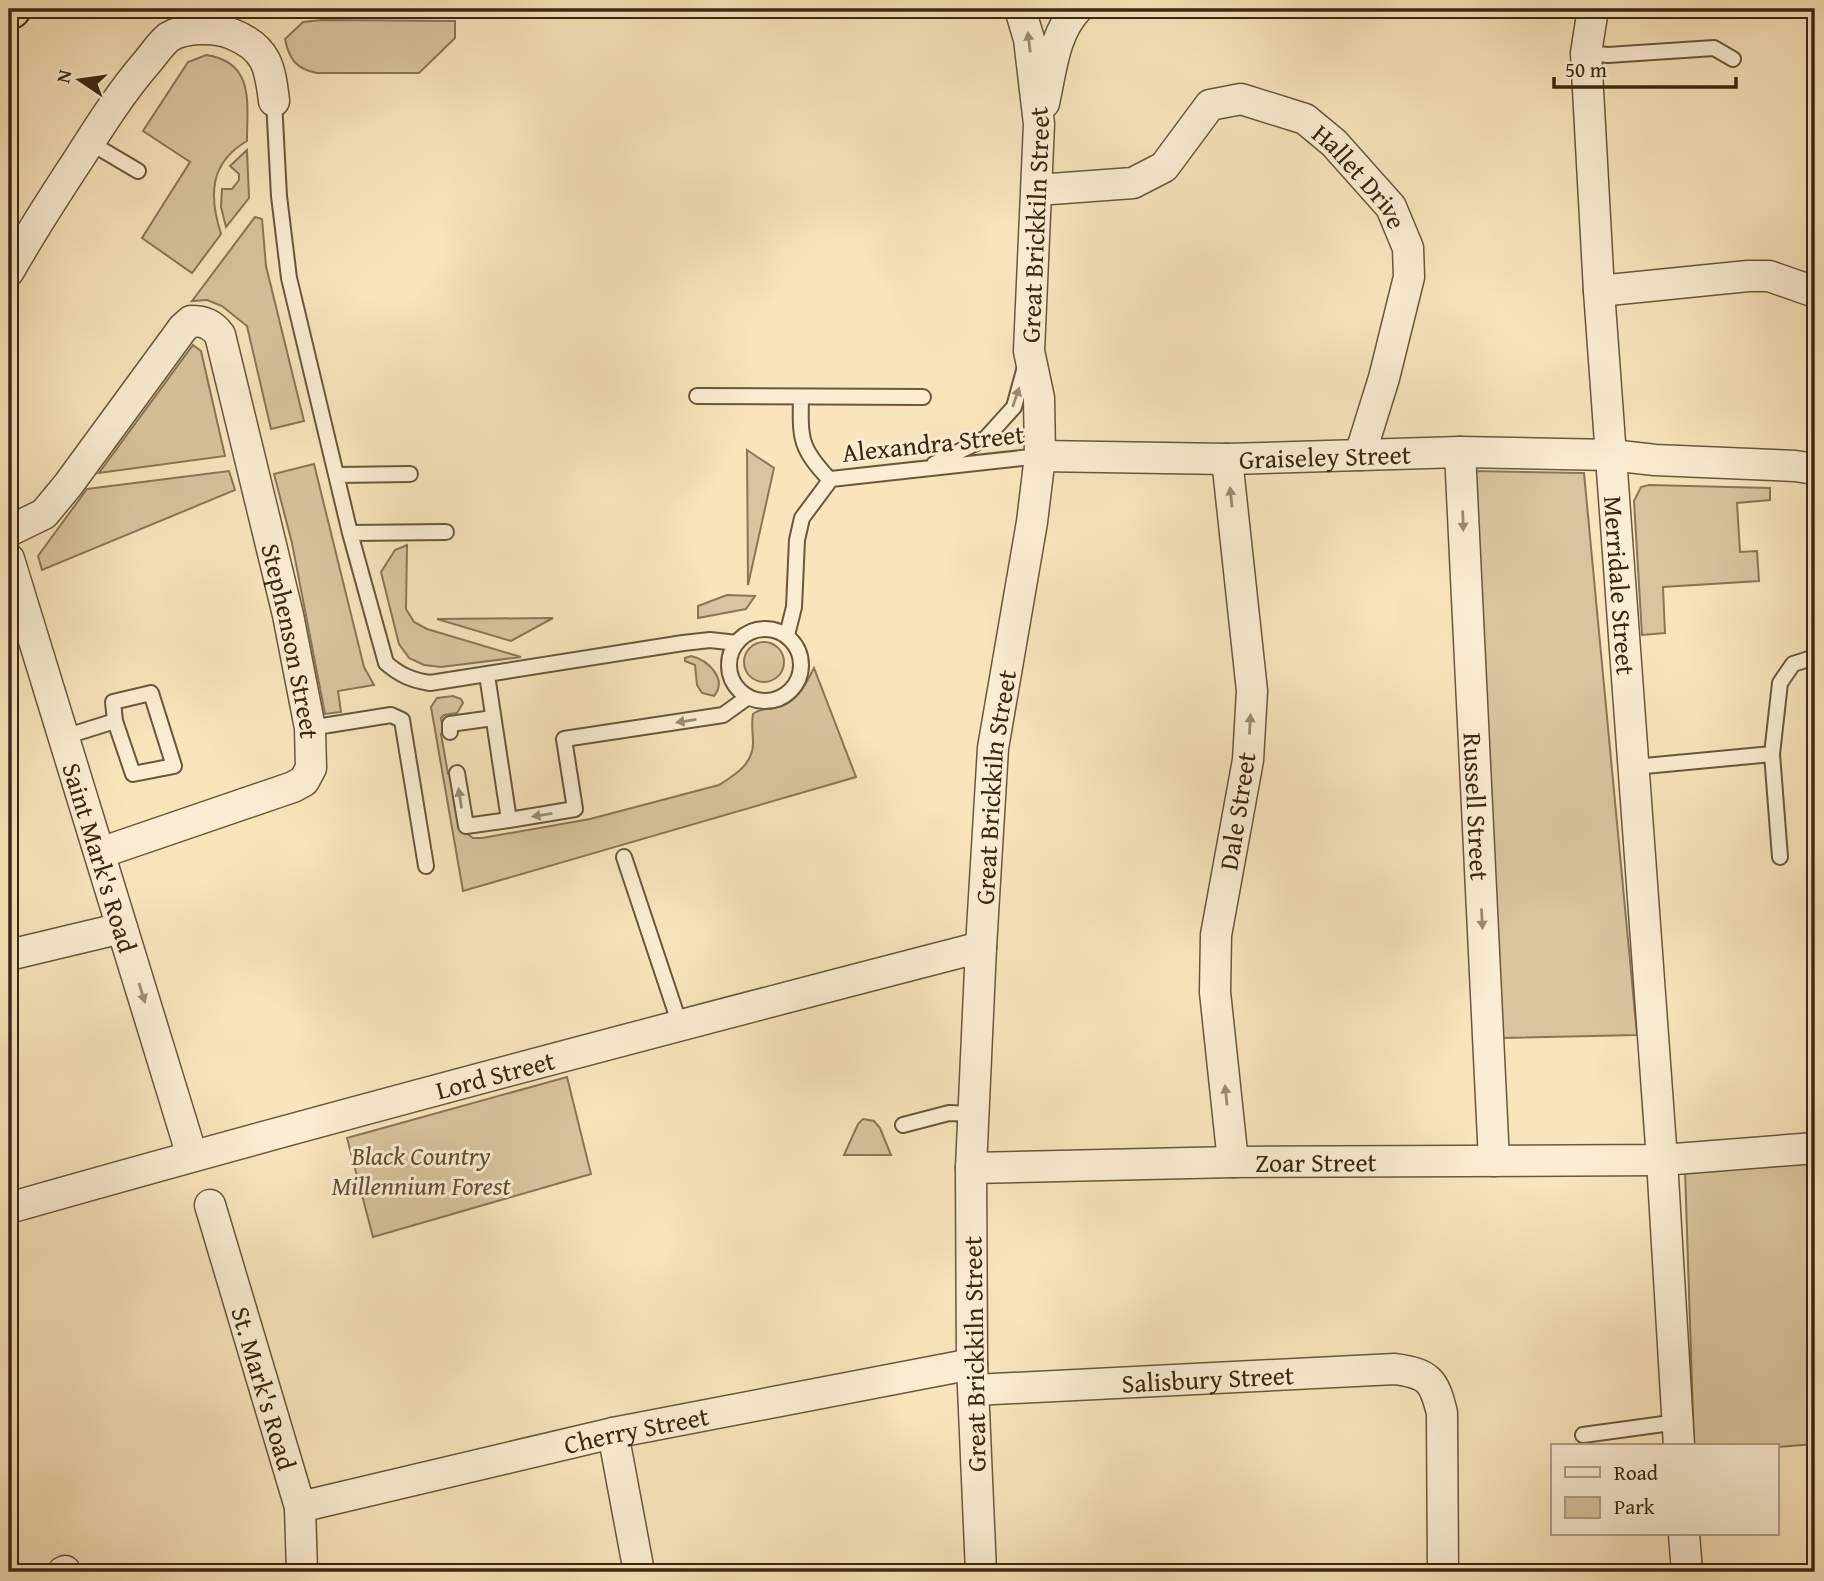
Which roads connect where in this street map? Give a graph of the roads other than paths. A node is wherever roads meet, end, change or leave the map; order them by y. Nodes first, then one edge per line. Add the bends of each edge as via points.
1 (1020, 9) edge
2 (1077, 9) edge
3 (1593, 9) edge
4 (1586, 53) junction
5 (1733, 59) dead end
6 (274, 101) joint
7 (1039, 124) junction
8 (89, 142) junction
9 (138, 171) dead end
10 (1037, 190) junction
11 (9, 271) edge
12 (1599, 291) junction
13 (1815, 292) edge
14 (1029, 351) junction
15 (697, 396) dead end
16 (801, 397) junction
17 (923, 397) dead end
18 (1460, 452) junction
19 (1360, 455) junction
20 (1611, 455) junction
21 (1040, 456) junction
22 (1227, 459) junction
23 (927, 467) junction
24 (1815, 469) edge
25 (410, 474) dead end
26 (335, 475) junction
27 (830, 480) junction
28 (9, 531) edge
29 (446, 532) dead end
30 (350, 533) junction
31 (9, 559) edge
32 (787, 635) junction
33 (737, 643) junction
34 (1815, 657) edge
35 (487, 676) junction
36 (748, 697) junction
37 (493, 718) junction
38 (115, 721) junction
39 (310, 728) junction
40 (450, 732) dead end
41 (64, 737) junction
42 (1772, 754) junction
43 (1634, 767) junction
44 (457, 773) dead end
45 (509, 820) junction
46 (100, 853) junction
47 (624, 857) dead end
48 (1780, 857) dead end
49 (426, 866) dead end
50 (122, 928) junction
51 (981, 947) junction
52 (9, 955) edge
53 (680, 1024) junction
54 (974, 1114) junction
55 (903, 1125) dead end
56 (1815, 1148) edge
57 (192, 1156) junction
58 (1662, 1160) junction
59 (1494, 1161) junction
60 (1233, 1162) junction
61 (971, 1168) junction
62 (210, 1205) dead end
63 (9, 1208) edge
64 (973, 1377) junction
65 (613, 1433) junction
66 (1679, 1434) edge
67 (1583, 1435) dead end
68 (300, 1507) junction
69 (1684, 1536) edge
70 (302, 1572) edge
71 (639, 1572) edge
72 (981, 1572) edge
73 (1443, 1572) edge
74 (1686, 1572) edge

7 -> 1 street, Great Brickkiln Street via 1029,39
2 - 7 street via 1059,37
3 - 4 street, Merridale Street
4 - 5 lane via 1714,48
4 - 12 street, Merridale Street
6 - 8 street via 270,67 244,39 220,31 186,32 169,37 128,83
6 - 26 lane via 289,278
7 - 10 street, Great Brickkiln Street
8 - 9 lane
8 - 11 street
10 - 14 street, Great Brickkiln Street
10 - 19 street, Hallet Drive via 1133,183 1164,167 1210,105 1241,99 1305,119 1334,143 1391,207 1408,248 1409,277
12 - 13 street via 1654,291 1769,276
12 - 20 street, Merridale Street
14 - 21 street, Great Brickkiln Street via 1039,398
23 -> 14 lane via 986,438 1014,407
15 - 16 lane
16 - 17 lane
16 - 27 lane via 800,432 810,459
18 - 19 street, Graiseley Street
18 - 20 street, Graiseley Street
18 -> 59 street, Russell Street
19 - 22 street, Graiseley Street
20 - 24 street, Graiseley Street
20 - 43 street, Merridale Street
21 - 22 street, Graiseley Street
21 - 23 lane, Alexandra Street
21 - 51 street, Great Brickkiln Street via 993,748
60 -> 22 street, Dale Street via 1215,992 1216,935 1248,760 1252,691
23 - 27 lane, Alexandra Street
25 - 26 lane
26 - 30 lane
27 - 32 lane, Alexandra Street via 802,518
28 - 39 street, Stephenson Street via 44,514 183,328 191,321 214,327 220,335 288,615
29 - 30 lane
30 - 35 lane via 386,663 400,675 430,683
31 - 41 street, Saint Mark's Road
32 - 33 lane via 763,628
32 - 36 lane via 801,655 802,667 793,690 772,701
33 - 35 lane via 683,643
33 - 36 lane via 729,671
34 - 42 lane via 1793,664 1780,683
35 - 37 lane
36 -> 45 lane via 723,715 564,739 575,809
37 - 40 lane via 450,724
37 - 45 lane
38 - 38 lane via 113,702 151,693 174,766 133,774
38 - 41 lane
39 - 46 street, Stephenson Street via 311,768 304,781
39 - 49 lane via 391,715 402,720
41 - 46 street, Saint Mark's Road
42 - 43 lane
42 - 48 lane
43 - 58 street, Merridale Street
45 -> 44 lane via 466,827
46 - 50 street, Saint Mark's Road
47 - 53 lane
50 - 52 street
50 -> 57 street, Saint Mark's Road
51 - 53 street, Lord Street
51 - 54 street, Great Brickkiln Street
53 - 57 street, Lord Street
54 - 55 lane via 948,1113
54 - 61 street, Great Brickkiln Street
56 - 58 street, Zoar Street
57 - 63 street, Lord Street
58 - 59 street, Zoar Street
58 - 66 street, Merridale Street
59 - 60 street, Zoar Street
60 - 61 street, Zoar Street
61 - 64 street, Great Brickkiln Street
62 - 68 street, St. Mark's Road
64 - 65 street, Cherry Street
64 - 72 street, Great Brickkiln Street
64 - 73 street, Salisbury Street via 1413,1371 1436,1390 1442,1413
65 - 68 street, Cherry Street
65 - 71 street
66 - 67 lane
68 - 70 street, St. Mark's Road
69 - 74 street

